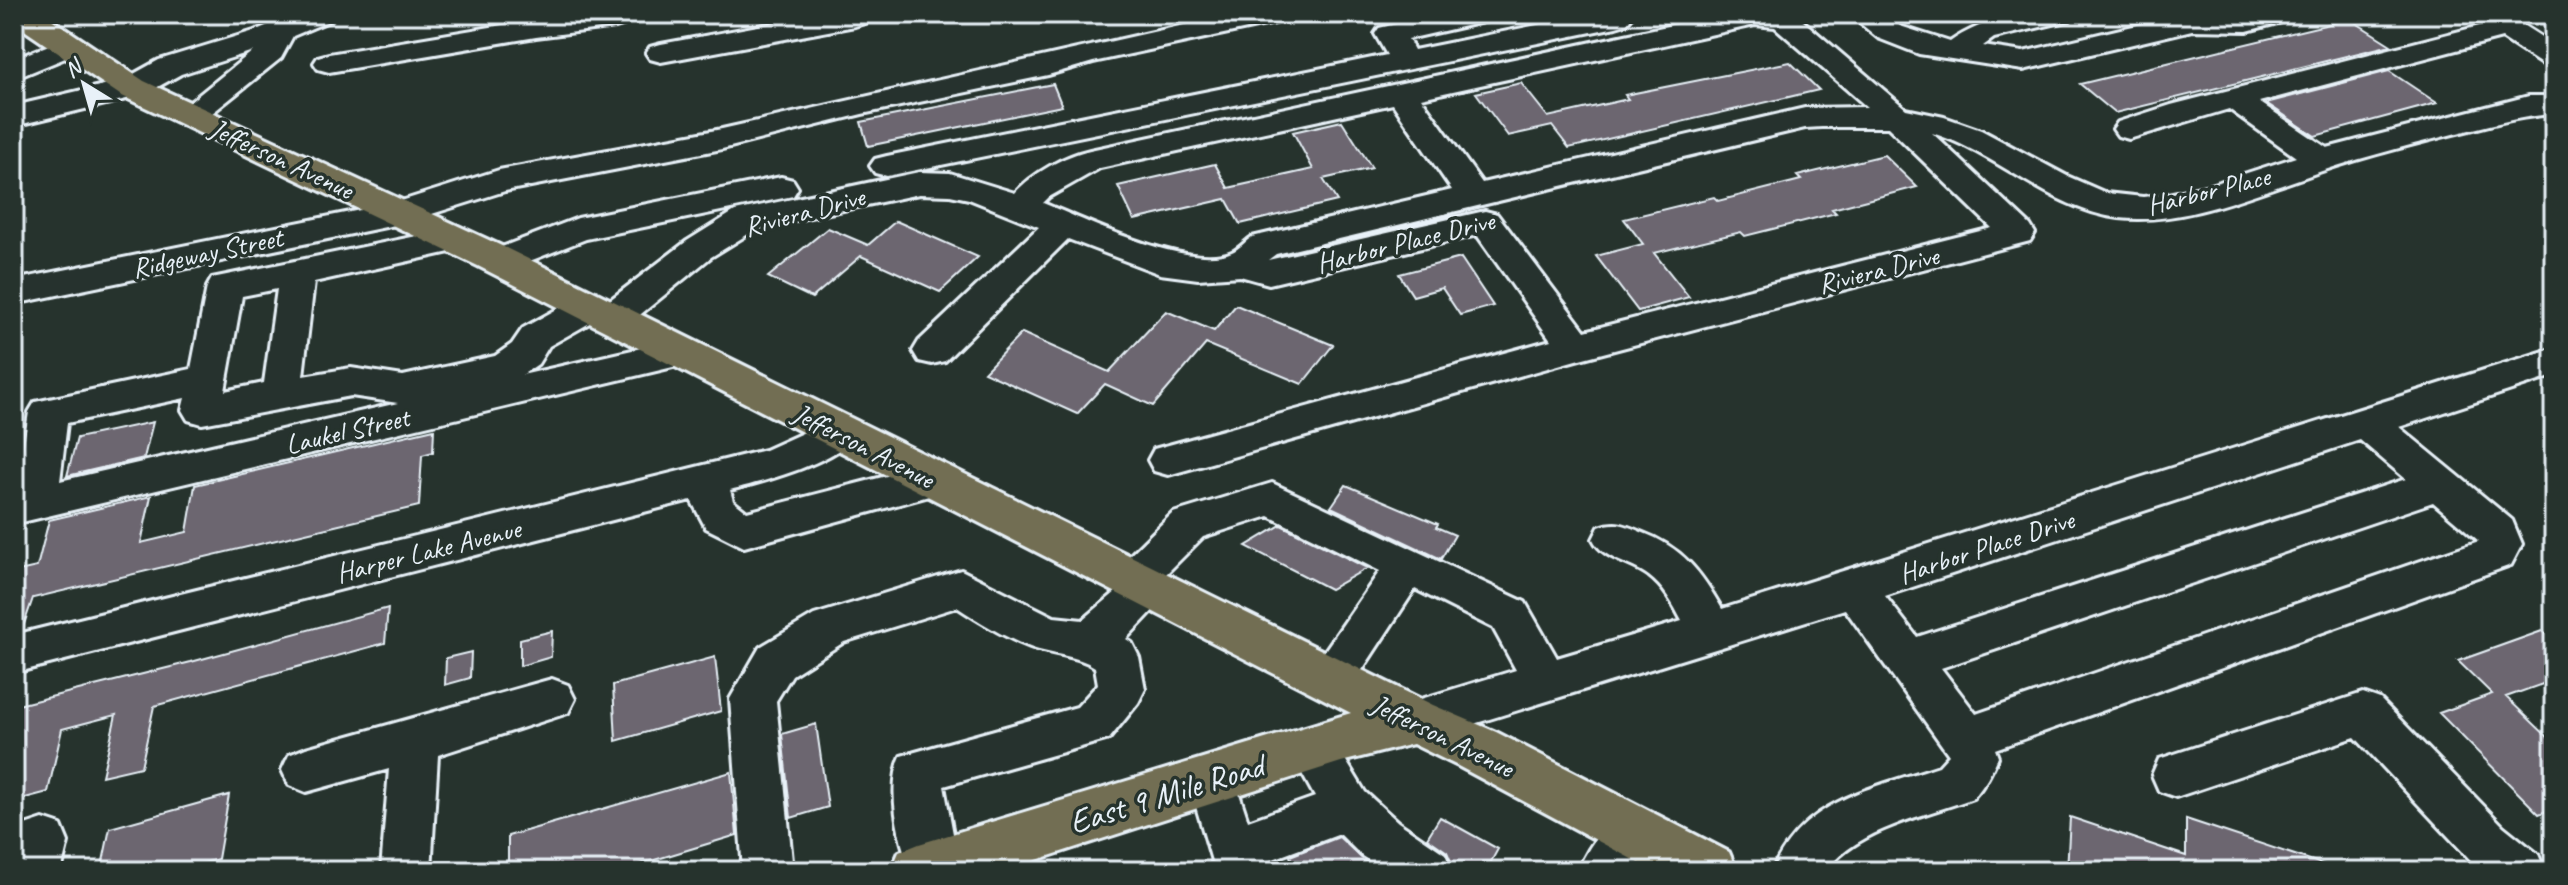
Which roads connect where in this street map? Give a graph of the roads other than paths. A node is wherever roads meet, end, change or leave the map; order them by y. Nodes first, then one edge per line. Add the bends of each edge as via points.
1 (22, 14) edge
2 (1275, 14) edge
3 (1482, 14) edge
4 (1637, 14) edge
5 (1864, 14) edge
6 (2060, 14) edge
7 (2279, 14) edge
8 (860, 15) edge
9 (2186, 17) edge
10 (616, 18) dead end
11 (298, 20) edge
12 (536, 21) edge
13 (69, 46) junction
14 (1956, 51) junction
15 (661, 53) dead end
16 (2554, 59) edge
17 (1399, 62) junction
18 (329, 63) dead end
19 (14, 70) edge
20 (132, 88) junction
21 (2236, 100) junction
22 (2546, 100) edge
23 (190, 115) junction
24 (14, 116) edge
25 (1896, 120) junction
26 (2129, 129) dead end
27 (2323, 160) junction
28 (2264, 177) junction
29 (2200, 186) junction
30 (2069, 188) junction
31 (1020, 208) junction
32 (2140, 208) junction
33 (1479, 210) junction
34 (400, 213) junction
35 (1061, 226) junction
36 (456, 240) junction
37 (233, 247) junction
38 (499, 261) junction
39 (1240, 264) joint
40 (297, 273) junction
41 (225, 287) junction
42 (14, 292) edge
43 (601, 312) junction
44 (1576, 347) junction
45 (932, 351) dead end
46 (681, 352) junction
47 (2554, 362) edge
48 (208, 379) junction
49 (282, 394) junction
50 (2367, 423) junction
51 (838, 432) junction
52 (1168, 460) dead end
53 (708, 479) junction
54 (933, 480) junction
55 (2440, 484) junction
56 (25, 506) edge
57 (1614, 539) dead end
58 (1408, 565) junction
59 (1140, 584) junction
60 (1854, 588) junction
61 (1711, 632) junction
62 (1089, 638) junction
63 (14, 654) edge
64 (1909, 659) junction
65 (1331, 679) junction
66 (1546, 682) junction
67 (552, 699) dead end
68 (1415, 721) junction
69 (1967, 738) junction
70 (415, 741) junction
71 (1312, 748) junction
72 (306, 770) dead end
73 (2176, 775) dead end
74 (1212, 779) junction
75 (1348, 808) junction
76 (1618, 852) edge
77 (926, 869) edge
78 (406, 871) edge
79 (768, 871) edge
80 (1427, 871) edge
81 (1709, 871) edge
82 (1797, 871) edge
83 (2520, 871) edge

1 - 13 main road, Jefferson Avenue
2 - 34 street, Ridgeway Street via 722,139 499,181
3 - 17 street
4 - 17 street
5 - 14 street via 1909,41
6 - 14 street via 1984,32
7 - 9 street via 2247,22
8 - 15 street
9 - 14 street via 2023,61
10 - 12 street
11 - 20 street via 170,67
11 - 23 street via 270,52
12 - 18 street
13 - 19 street
13 - 20 main road, Jefferson Avenue
16 - 21 street via 2507,28
17 - 25 street, Riviera Drive via 1768,16 1797,30
17 - 31 street, Riviera Drive via 1090,160 1037,189
17 - 33 street
17 - 38 street via 578,229
20 - 23 main road, Jefferson Avenue
20 - 24 street
21 - 26 street
21 - 27 street
22 - 27 street, Harbor Place
23 - 34 main road, Jefferson Avenue
25 - 30 street, Harbor Place via 1950,128
25 - 33 street, Harbor Place Drive via 1833,139
25 - 44 street, Riviera Drive via 2018,233
27 - 28 street, Harbor Place
28 - 29 street, Harbor Place
28 - 32 street via 2245,192 2206,204 2170,212
29 - 30 street
29 - 32 street, Harbor Place via 2159,207
30 - 32 street, Harbor Place via 2106,205
31 - 35 street, Riviera Drive
31 - 43 street, Riviera Drive via 979,191 919,183 747,219
33 - 39 street, Harbor Place Drive via 1281,271
33 - 44 street
34 - 36 main road, Jefferson Avenue
34 - 37 street, Ridgeway Street
35 - 39 street, Riviera Drive via 1160,262 1198,267
35 - 45 street
36 - 38 main road, Jefferson Avenue
36 - 40 street
37 - 41 street
37 - 42 street, Ridgeway Street
38 - 43 main road, Jefferson Avenue
40 - 41 street
40 - 49 street
41 - 48 street
43 - 46 main road, Jefferson Avenue
43 - 49 street, Riviera Drive via 536,337 525,354 506,367 403,390 351,382
44 - 52 street, Riviera Drive
46 - 51 main road, Jefferson Avenue
46 - 56 street, Laukel Street
47 - 50 street, Harbor Place Drive
48 - 49 street, Riviera Drive via 202,410
48 - 56 street via 49,412
50 - 55 street
50 - 60 street, Harbor Place Drive
51 - 53 street, Harper Lake Avenue via 775,463
51 - 54 main road, Jefferson Avenue
53 - 54 street via 711,504 726,522 744,530
53 - 63 street, Harper Lake Avenue
54 - 59 main road, Jefferson Avenue
55 - 64 street
55 - 69 street via 2497,532 2501,544 2496,553
57 - 61 street via 1669,564
58 - 59 street via 1272,499 1188,525
58 - 65 street
58 - 66 street via 1509,615
59 - 62 street via 1116,621
59 - 65 main road, Jefferson Avenue
60 - 61 street, Harbor Place Drive
60 - 64 street
61 - 66 street, Harbor Place Drive
62 - 77 street via 1116,657 1122,689 1092,724 918,771
62 - 79 street via 1052,638 961,588 830,628 776,661 753,699
64 - 69 street
65 - 68 main road, Jefferson Avenue
66 - 68 street, Harbor Place Drive
67 - 70 street
68 - 71 main road, East 9 Mile Road
68 - 76 main road, Jefferson Avenue via 1477,749
69 - 82 street via 1974,757 1956,782 1827,833 1805,854
70 - 72 street
70 - 78 street
71 - 74 main road, East 9 Mile Road
71 - 75 street
73 - 83 street via 2363,714 2485,843
74 - 75 street via 1224,831 1230,844 1239,848
74 - 77 main road, East 9 Mile Road
75 - 80 street via 1380,839
76 - 81 main road, Jefferson Avenue

